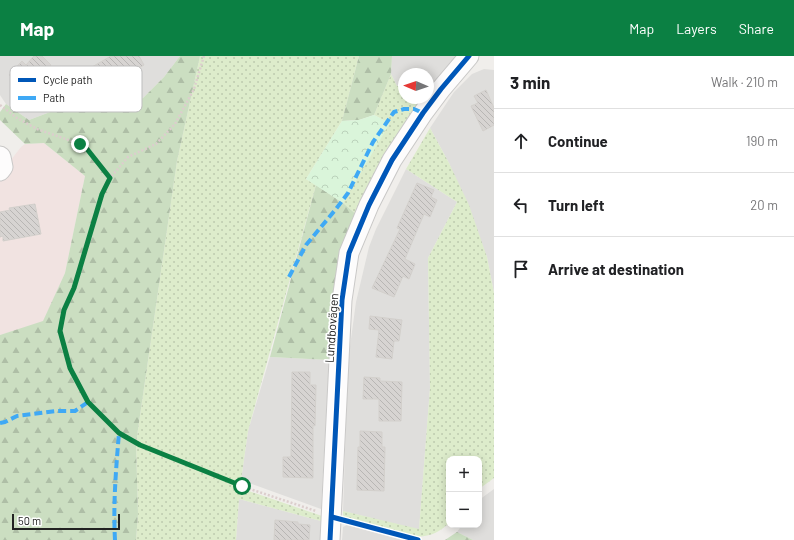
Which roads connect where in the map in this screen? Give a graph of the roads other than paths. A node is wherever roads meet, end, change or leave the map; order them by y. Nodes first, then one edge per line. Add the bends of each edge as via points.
1 (469, 56) edge
2 (0, 156) edge
3 (0, 171) edge
4 (330, 540) edge

1 - 4 street, Lundbovägen via 423,113 392,160 349,253 342,300
2 - 3 street via 3,167

